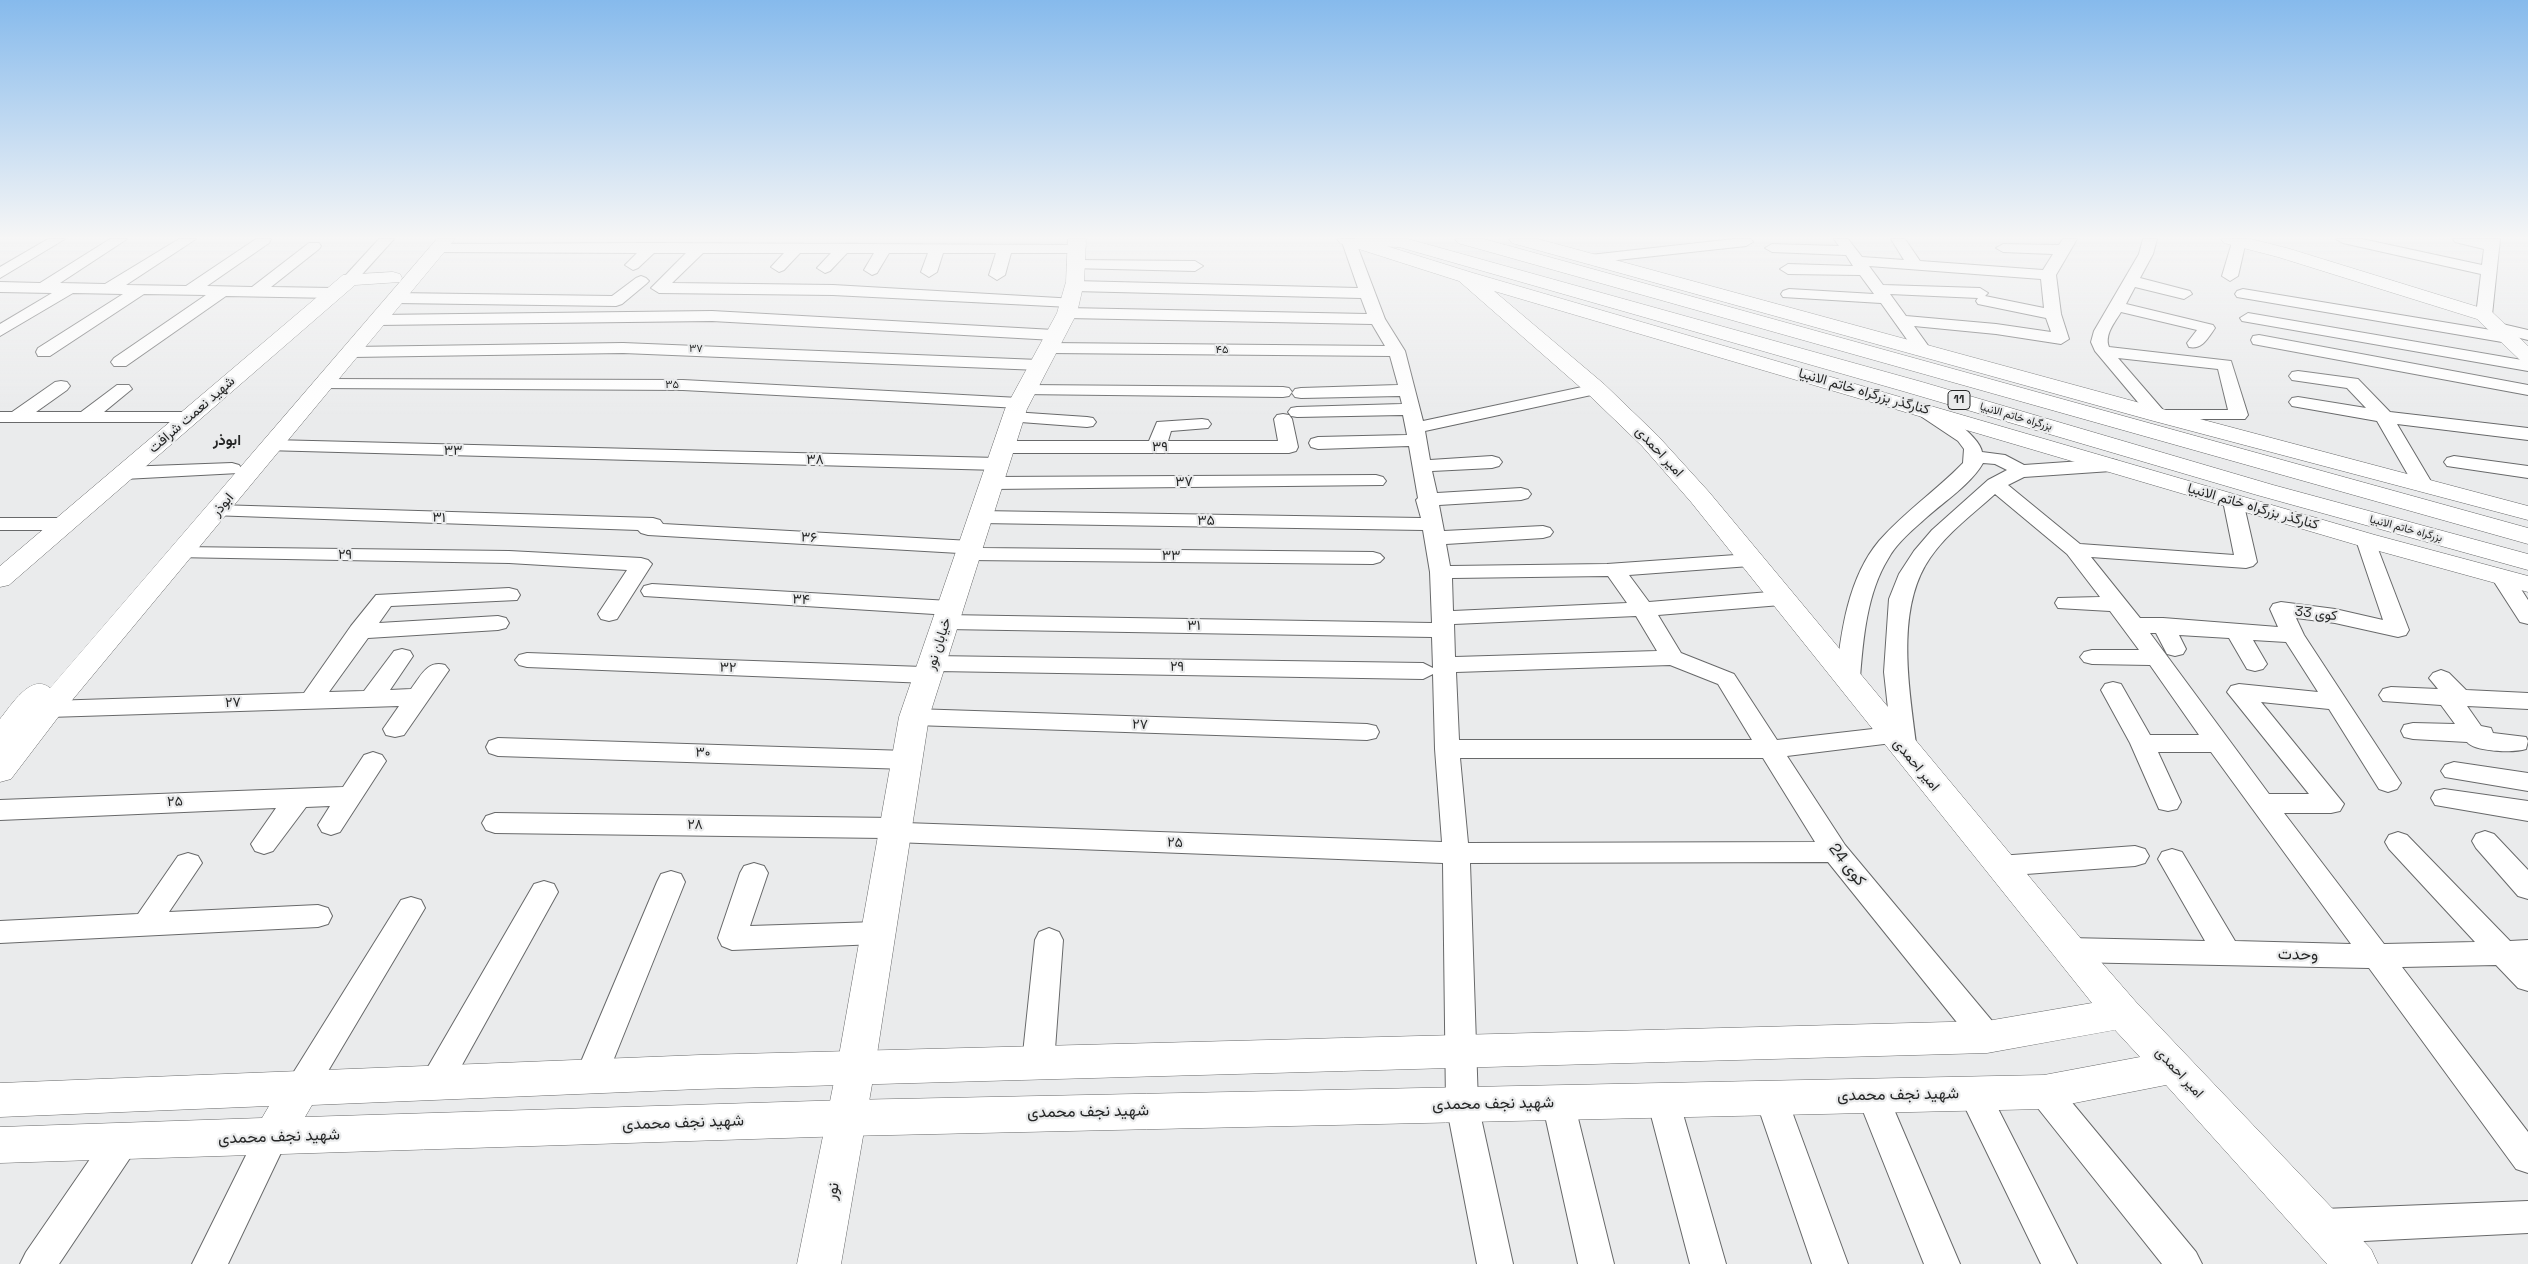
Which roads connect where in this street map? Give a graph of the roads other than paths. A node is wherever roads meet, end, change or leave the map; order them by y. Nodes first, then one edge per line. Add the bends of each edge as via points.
1 (54, 298) edge
2 (128, 298) edge
3 (213, 298) edge
4 (328, 298) edge
5 (385, 298) edge
6 (389, 298) edge
7 (565, 298) edge
8 (620, 298) edge
9 (1017, 298) edge
10 (1151, 298) edge
11 (1370, 298) edge
12 (1490, 298) edge
13 (1538, 298) edge
14 (1599, 298) edge
15 (1690, 298) edge
16 (1720, 298) edge
17 (1885, 298) edge
18 (1982, 298) edge
19 (1986, 298) edge
20 (2051, 298) edge
21 (2120, 298) edge
22 (2266, 298) edge
23 (2313, 298) edge
24 (2416, 298) edge
25 (2492, 298) edge
26 (1064, 300) edge
27 (2116, 306) junction
28 (2313, 306) junction
29 (2053, 314) junction
30 (2248, 318) dead end
31 (1378, 319) junction
32 (377, 320) junction
33 (1902, 320) junction
34 (2496, 327) junction
35 (1996, 328) junction
36 (0, 331) edge
37 (2528, 334) edge
38 (2259, 340) dead end
39 (2195, 343) dead end
40 (1397, 351) junction
41 (2103, 351) junction
42 (44, 352) dead end
43 (352, 352) junction
44 (2528, 357) edge
45 (1927, 360) junction
46 (120, 362) dead end
47 (2528, 366) edge
48 (2298, 376) dead end
49 (324, 384) junction
50 (61, 386) dead end
51 (1914, 387) junction
52 (123, 389) dead end
53 (1596, 389) junction
54 (2528, 390) edge
55 (1283, 392) dead end
56 (1302, 392) dead end
57 (2298, 402) dead end
58 (1019, 404) junction
59 (1922, 409) junction
60 (2158, 415) junction
61 (8, 417) edge
62 (85, 417) junction
63 (189, 417) junction
64 (1412, 417) junction
65 (2384, 417) junction
66 (1087, 422) dead end
67 (1202, 424) dead end
68 (2528, 434) edge
69 (1318, 443) dead end
70 (272, 446) junction
71 (1157, 447) junction
72 (633, 456) joint
73 (1973, 459) junction
74 (1492, 462) dead end
75 (2454, 462) dead end
76 (2263, 463) junction
77 (998, 464) junction
78 (2112, 465) junction
79 (1421, 466) junction
80 (232, 470) junction
81 (2020, 471) junction
82 (124, 472) junction
83 (2528, 472) edge
84 (1376, 481) dead end
85 (2422, 483) junction
86 (1995, 484) junction
87 (2265, 490) junction
88 (1521, 494) dead end
89 (1426, 500) junction
90 (2233, 501) junction
91 (217, 511) junction
92 (2528, 513) edge
93 (980, 517) junction
94 (2528, 517) edge
95 (0, 524) edge
96 (65, 524) junction
97 (648, 529) joint
98 (1432, 531) junction
99 (1543, 532) dead end
100 (2528, 536) edge
101 (2366, 540) junction
102 (969, 550) junction
103 (2074, 550) junction
104 (182, 553) junction
105 (1373, 558) dead end
106 (1750, 560) junction
107 (2528, 562) edge
108 (1614, 569) junction
109 (1442, 572) junction
110 (2502, 577) junction
111 (0, 579) edge
112 (2528, 584) edge
113 (652, 591) dead end
114 (509, 595) dead end
115 (1780, 598) junction
116 (2066, 603) dead end
117 (2116, 604) junction
118 (1643, 609) junction
119 (609, 614) dead end
120 (948, 615) junction
121 (2528, 617) edge
122 (498, 623) dead end
123 (1442, 624) junction
124 (2133, 625) junction
125 (2163, 625) junction
126 (2236, 630) junction
127 (360, 631) junction
128 (2293, 636) junction
129 (2166, 653) junction
130 (402, 656) dead end
131 (2092, 657) dead end
132 (1672, 658) junction
133 (527, 660) dead end
134 (2255, 664) dead end
135 (1445, 665) junction
136 (930, 669) junction
137 (436, 670) dead end
138 (1423, 671) dead end
139 (1848, 678) junction
140 (2479, 684) dead end
141 (2448, 689) junction
142 (2113, 690) dead end
143 (2391, 695) dead end
144 (372, 697) junction
145 (418, 697) junction
146 (310, 701) junction
147 (2528, 701) edge
148 (2335, 702) junction
149 (49, 709) junction
150 (914, 718) junction
151 (395, 729) dead end
152 (2413, 731) dead end
153 (1366, 732) dead end
154 (2480, 734) junction
155 (12, 735) edge
156 (1898, 743) junction
157 (2142, 743) junction
158 (2517, 743) dead end
159 (2218, 744) junction
160 (498, 747) dead end
161 (1447, 749) junction
162 (1772, 749) junction
163 (907, 760) junction
164 (373, 761) dead end
165 (2454, 771) dead end
166 (0, 772) edge
167 (2528, 782) edge
168 (2388, 783) dead end
169 (300, 796) junction
170 (350, 796) junction
171 (2444, 798) dead end
172 (2168, 802) dead end
173 (2262, 803) junction
174 (0, 810) edge
175 (2528, 811) edge
176 (495, 822) dead end
177 (332, 824) dead end
178 (895, 830) junction
179 (2485, 841) dead end
180 (2398, 842) dead end
181 (264, 844) dead end
182 (1835, 852) junction
183 (1456, 853) junction
184 (2135, 856) dead end
185 (2172, 858) dead end
186 (188, 863) dead end
187 (1999, 866) junction
188 (754, 873) dead end
189 (671, 882) dead end
190 (2528, 888) edge
191 (544, 892) dead end
192 (411, 908) dead end
193 (318, 916) dead end
194 (146, 924) junction
195 (877, 933) junction
196 (5, 937) edge
197 (1049, 940) dead end
198 (2069, 950) junction
199 (2227, 953) junction
200 (2516, 953) edge
201 (2379, 956) junction
202 (2528, 980) edge
203 (2122, 1013) junction
204 (1987, 1037) junction
205 (1461, 1052) junction
206 (1038, 1063) junction
207 (856, 1067) junction
208 (2174, 1067) junction
209 (590, 1076) junction
210 (436, 1082) junction
211 (301, 1088) junction
212 (2044, 1092) junction
213 (1974, 1093) junction
214 (1873, 1096) junction
215 (1771, 1098) junction
216 (0, 1100) edge
217 (1663, 1100) junction
218 (1558, 1102) junction
219 (1462, 1104) junction
220 (847, 1118) junction
221 (272, 1138) junction
222 (122, 1142) junction
223 (0, 1145) edge
224 (2528, 1158) edge
225 (2528, 1217) edge
226 (2323, 1226) junction
227 (38, 1264) edge
228 (210, 1264) edge
229 (818, 1264) edge
230 (1495, 1264) edge
231 (1596, 1264) edge
232 (1708, 1264) edge
233 (1830, 1264) edge
234 (1942, 1264) edge
235 (2059, 1264) edge
236 (2184, 1264) edge
237 (2356, 1264) edge

1 - 36 street
2 - 42 street
3 - 46 street
4 - 63 main road, شهید نعمت شرافت
5 - 80 main road, ابوذر
6 - 32 main road, ابوذر
7 - 8 street via 616,301
9 - 26 street
10 - 26 street
11 - 31 street
12 - 53 main road, امیر احمدی
13 - 59 main road, کنارگذر بزرگراه خاتم الانبیا
14 - 51 main road, بزرگراه خاتم الانبیا / 11
15 - 45 main road, بزرگراه خاتم الانبیا / 11
16 - 45 main road
17 - 33 street
18 - 35 street
19 - 29 street
20 - 29 street
21 - 27 street
22 - 28 street
23 - 28 street
24 - 34 main road
25 - 34 street
26 - 31 street
26 - 32 street via 712,316
26 - 40 street, ۴۵
26 - 43 street, ۳۷ via 714,350
26 - 58 main road, خیابان نور
27 - 39 street via 2207,328
27 - 41 street via 2102,331 2099,342
28 - 34 street via 2375,310
29 - 35 street via 2061,339
30 - 47 street
31 - 40 street
32 - 43 main road, ابوذر
33 - 35 street
33 - 45 street
34 - 37 street
34 - 44 main road
38 - 54 street
40 - 64 street
41 - 60 street
41 - 60 street via 2225,365 2239,414
43 - 49 main road, ابوذر
45 - 51 main road
45 - 60 main road
45 - 76 main road, بزرگراه خاتم الانبیا / 11
48 - 65 street via 2352,383
49 - 58 street, ۳۵ via 684,385
49 - 70 main road, ابوذر
50 - 61 street
51 - 87 main road, بزرگراه خاتم الانبیا / 11
52 - 62 street
53 - 64 street
53 - 106 main road, امیر احمدی via 1650,440
55 - 58 street
56 - 64 street
57 - 65 street
58 - 66 street
58 - 77 main road, خیابان نور
59 - 73 street via 1965,438 1973,448
59 - 78 main road, کنارگذر بزرگراه خاتم الانبیا
60 - 85 main road
61 - 62 street
62 - 63 street
63 - 82 main road, شهید نعمت شرافت
64 - 69 street
64 - 71 street, ۳۹ via 1290,416 1289,447
64 - 79 street
65 - 68 street
65 - 85 street
67 - 71 street via 1163,426
70 - 72 street, ۳۳
70 - 91 main road, ابوذر
71 - 77 street, ۳۹
72 - 77 street, ۳۸
73 - 81 street via 1998,459
73 - 139 street via 1973,464 1961,478 1884,548 1867,581
74 - 79 street
75 - 83 street
76 - 94 main road
76 - 100 main road, بزرگراه خاتم الانبیا / 11
77 - 84 street, ۳۷
77 - 93 main road, خیابان نور
78 - 81 street
78 - 90 main road, کنارگذر بزرگراه خاتم الانبیا
79 - 89 street
80 - 82 street
80 - 155 main road, ابوذر
81 - 86 street
82 - 96 main road, شهید نعمت شرافت
85 - 92 main road
86 - 103 street
86 - 156 street via 1939,534 1921,555 1900,599 1896,672
87 - 107 main road, بزرگراه خاتم الانبیا / 11
87 - 112 main road
88 - 89 street
89 - 98 street
90 - 101 main road, کنارگذر بزرگراه خاتم الانبیا
90 - 103 street via 2246,562
91 - 97 street, ۳۱ via 653,524
91 - 104 main road, ابوذر
93 - 98 street, ۳۵
93 - 102 main road, خیابان نور
95 - 96 street
96 - 111 main road, شهید نعمت شرافت
97 - 102 street, ۳۶
98 - 99 street, ۳۵
98 - 109 street
101 - 110 main road, کنارگذر بزرگراه خاتم الانبیا
101 - 128 street, کوی 33 via 2398,630 2335,616 2281,609
102 - 105 street, ۳۳
102 - 120 main road, خیابان نور
103 - 117 street
104 - 119 street, ۲۹ via 509,558 641,564
104 - 149 main road, ابوذر
106 - 108 street
106 - 115 main road, امیر احمدی
108 - 109 street
108 - 118 street
109 - 123 street
110 - 112 main road, کنارگذر بزرگراه خاتم الانبیا
110 - 121 street
113 - 120 street, ۳۴
114 - 127 street via 384,600
115 - 118 street, ۳۱
115 - 139 main road, امیر احمدی
116 - 117 street
117 - 124 street
118 - 123 street, ۳۱
118 - 132 street
120 - 123 street, ۳۱
120 - 136 main road, خیابان نور
122 - 127 street
123 - 135 street
124 - 125 street
124 - 129 street
125 - 126 street
125 - 129 street
126 - 128 street
126 - 134 street
127 - 146 street
128 - 148 street, کوی 33
129 - 131 street
129 - 159 street
130 - 144 street
132 - 135 street
132 - 162 street, کوی 24 via 1726,678
133 - 136 street, ۳۲
135 - 161 street
136 - 138 street, ۲۹
136 - 150 main road, خیابان نور
137 - 145 street
139 - 156 main road, امیر احمدی
140 - 141 street
141 - 143 street
141 - 147 street
141 - 154 street
142 - 157 street
144 - 145 street, ۲۷
144 - 146 street, ۲۷
145 - 151 street
146 - 149 street, ۲۷
148 - 168 street, کوی 33
148 - 173 street via 2238,692 2331,804
149 - 155 main road, ابوذر
150 - 153 street, ۲۷
150 - 163 main road, خیابان نور
152 - 154 street
154 - 158 street via 2479,740
155 - 166 main road, ابوذر
156 - 162 street
156 - 187 main road, امیر احمدی
157 - 159 street
157 - 172 street
159 - 173 street
160 - 163 street, ۳۰
161 - 162 street
161 - 183 street
162 - 182 street, کوی 24
163 - 178 main road, خیابان نور
164 - 170 street
165 - 167 street
169 - 170 street, ۲۵
169 - 174 street, ۲۵
169 - 181 street
170 - 177 street
171 - 175 street
173 - 201 street
176 - 178 street, ۲۸
178 - 183 street, ۲۵
178 - 195 main road, خیابان نور
179 - 190 street
180 - 200 street
182 - 183 street, ۲۵
182 - 204 street, کوی 24
183 - 205 street
184 - 187 street
185 - 199 street
186 - 194 street
187 - 198 main road, امیر احمدی
188 - 195 street via 732,938
189 - 209 street
191 - 210 street
192 - 211 street
193 - 194 street
194 - 196 street
195 - 207 main road, خیابان نور
197 - 206 street
198 - 199 street, وحدت
198 - 203 main road, امیر احمدی
199 - 201 street, وحدت
200 - 201 street, وحدت
200 - 202 street
201 - 224 street
203 - 204 main road
203 - 208 main road, امیر احمدی
204 - 205 main road
205 - 206 main road
205 - 219 street
206 - 207 main road
207 - 209 main road
207 - 220 main road, نور
208 - 212 main road, شهید نجف محمدی
208 - 226 main road, امیر احمدی
209 - 210 main road
210 - 211 main road
211 - 216 main road
211 - 221 main road
212 - 213 main road, شهید نجف محمدی
212 - 236 street
213 - 214 main road, شهید نجف محمدی
213 - 235 street
214 - 215 main road, شهید نجف محمدی
214 - 234 street
215 - 217 main road, شهید نجف محمدی
215 - 233 street
217 - 218 main road, شهید نجف محمدی
217 - 232 street
218 - 219 main road, شهید نجف محمدی
218 - 231 street
219 - 220 main road, شهید نجف محمدی
219 - 230 street
220 - 221 main road, شهید نجف محمدی
220 - 229 main road, نور
221 - 222 main road, شهید نجف محمدی
221 - 228 street
222 - 223 main road, شهید نجف محمدی
222 - 227 street
225 - 226 street
226 - 237 main road, امیر احمدی

